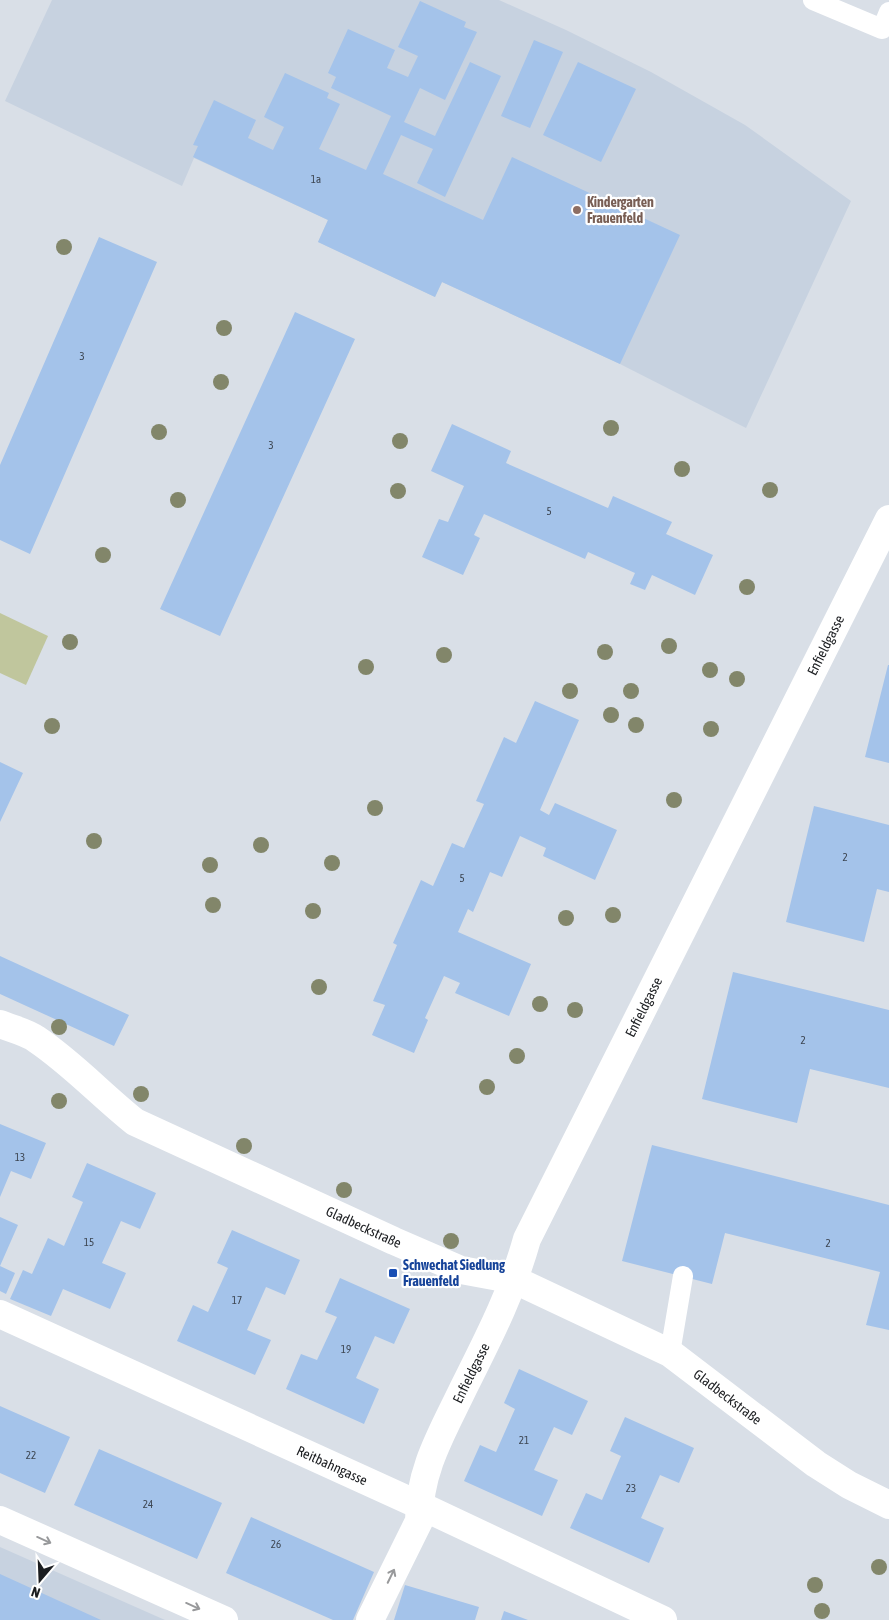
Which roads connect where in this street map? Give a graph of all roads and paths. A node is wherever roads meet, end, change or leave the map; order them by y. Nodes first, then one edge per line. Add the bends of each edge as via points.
1 (813, 0) edge
2 (889, 12) edge
3 (889, 519) edge
4 (0, 1024) edge
5 (683, 1276) dead end
6 (515, 1280) junction
7 (0, 1314) edge
8 (670, 1353) junction
9 (419, 1505) junction
10 (889, 1505) edge
11 (0, 1520) edge
12 (224, 1620) edge
13 (370, 1620) edge
14 (663, 1620) edge

1 - 2 lane via 882,30
3 - 6 street, Enfieldgasse via 527,1239
4 - 6 street, Gladbeckstraße via 35,1038 135,1122 461,1270
5 - 8 lane
6 - 8 street, Gladbeckstraße
6 - 9 street, Enfieldgasse via 426,1466
7 - 9 street, Reitbahngasse
8 - 10 street, Gladbeckstraße via 816,1464
13 -> 9 street, Enfieldgasse via 419,1521
9 - 14 street, Reitbahngasse
11 -> 12 street

